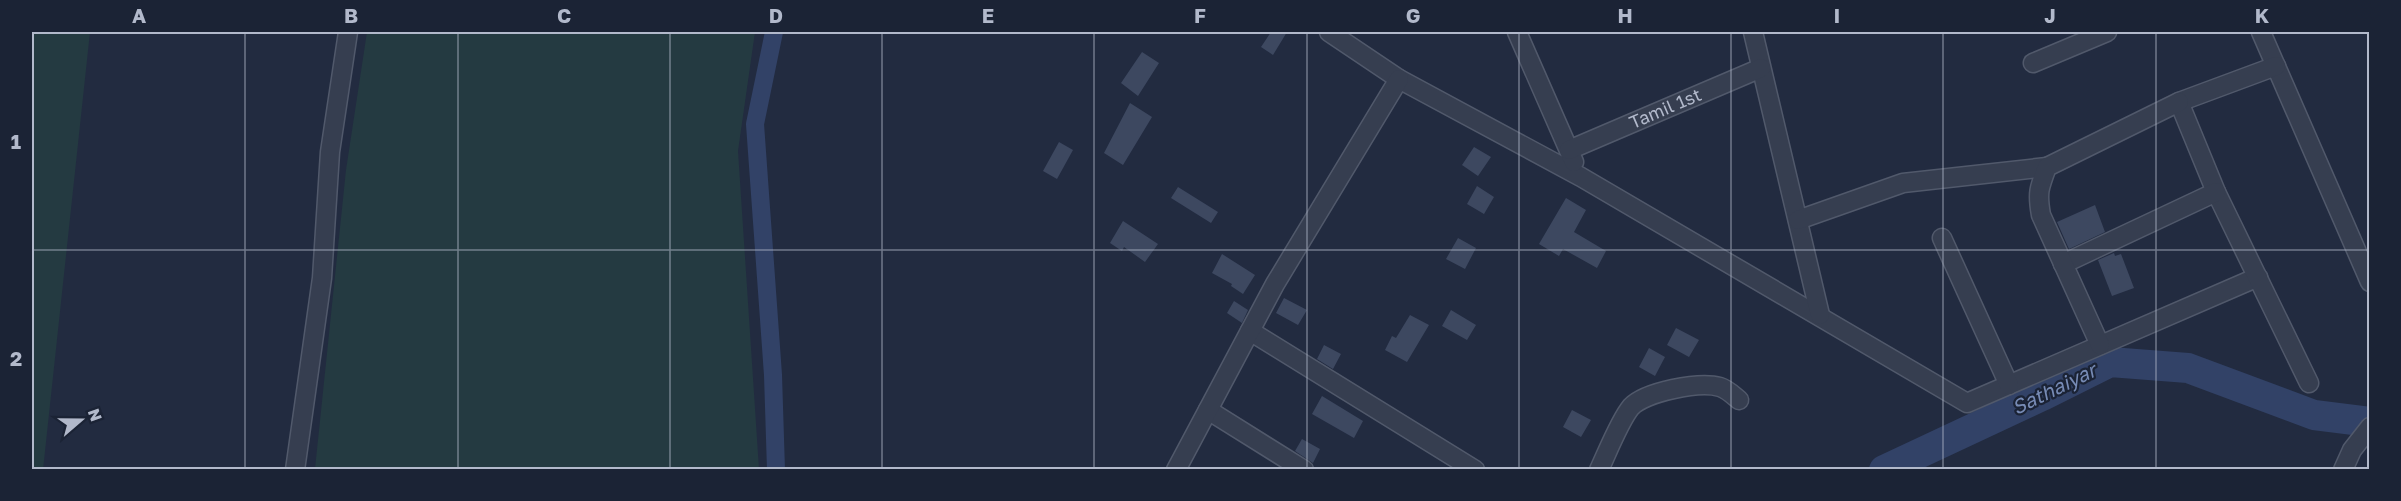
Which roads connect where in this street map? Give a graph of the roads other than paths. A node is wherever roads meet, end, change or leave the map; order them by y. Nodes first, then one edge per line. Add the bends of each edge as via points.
1 (348, 32) edge
2 (1329, 32) edge
3 (1516, 32) edge
4 (1753, 32) edge
5 (2107, 32) edge
6 (2262, 32) edge
7 (2033, 63) dead end
8 (2276, 66) junction
9 (1761, 68) junction
10 (1399, 79) junction
11 (2179, 102) junction
12 (1569, 150) junction
13 (2047, 167) junction
14 (1581, 177) junction
15 (2216, 192) junction
16 (1798, 220) junction
17 (1942, 238) dead end
18 (2063, 264) junction
19 (2258, 277) junction
20 (2370, 282) edge
21 (1821, 315) junction
22 (1250, 331) junction
23 (2100, 345) junction
24 (2309, 383) dead end
25 (2009, 385) junction
26 (1739, 400) dead end
27 (1208, 410) junction
28 (2370, 427) edge
29 (295, 470) edge
30 (1176, 470) edge
31 (1304, 470) edge
32 (1475, 470) edge
33 (1599, 470) edge
34 (2343, 470) edge

1 - 29 street via 330,152 322,278
2 - 10 street
3 - 12 street
4 - 9 street
5 - 7 street
6 - 8 street
8 - 11 street
8 - 20 street
9 - 12 street, Tamil 1st
9 - 16 street
10 - 14 street
10 - 22 street
11 - 13 street
11 - 15 street
12 - 14 street
13 - 16 street via 1902,183
13 - 18 street via 2037,196 2041,215
14 - 21 street
15 - 18 street
15 - 19 street
16 - 21 street
17 - 25 street
18 - 23 street
19 - 23 street
19 - 24 street
21 - 25 street via 1967,403
22 - 27 street
22 - 32 street
23 - 25 street
26 - 33 street via 1722,387 1709,385 1638,400 1629,409
27 - 30 street
27 - 31 street
28 - 34 street via 2352,450

